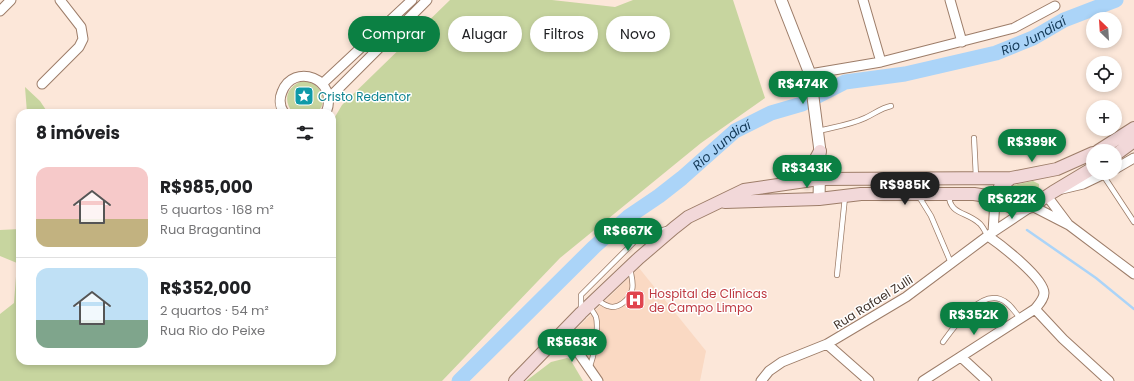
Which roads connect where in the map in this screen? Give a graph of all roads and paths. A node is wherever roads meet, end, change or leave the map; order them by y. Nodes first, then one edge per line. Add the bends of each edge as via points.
1 (11, 0) edge
2 (60, 0) edge
3 (412, 0) edge
4 (427, 0) edge
5 (781, 0) edge
6 (863, 0) edge
7 (950, 0) edge
8 (1055, 6) dead end
9 (0, 10) edge
10 (962, 42) junction
11 (881, 62) junction
12 (810, 74) junction
13 (42, 84) dead end
14 (322, 84) junction
15 (329, 98) junction
16 (891, 106) dead end
17 (282, 109) edge
18 (327, 109) edge
19 (1134, 128) edge
20 (818, 131) junction
21 (974, 138) dead end
22 (1134, 141) edge
23 (1109, 144) edge
24 (1122, 150) edge
25 (820, 151) junction
26 (1086, 157) edge
27 (1134, 158) edge
28 (1122, 165) edge
29 (1034, 175) junction
30 (976, 178) junction
31 (1011, 178) junction
32 (1086, 178) edge
33 (819, 179) junction
34 (1106, 180) edge
35 (800, 181) junction
36 (917, 194) junction
37 (949, 194) junction
38 (1050, 194) junction
39 (845, 196) junction
40 (819, 199) junction
41 (995, 201) junction
42 (716, 203) junction
43 (1032, 206) junction
44 (1134, 222) edge
45 (1069, 225) junction
46 (674, 228) junction
47 (990, 234) junction
48 (951, 263) junction
49 (629, 267) junction
50 (1134, 274) edge
51 (837, 275) dead end
52 (588, 306) junction
53 (1035, 309) junction
54 (1020, 318) junction
55 (564, 332) junction
56 (943, 342) dead end
57 (827, 344) junction
58 (961, 357) junction
59 (589, 368) junction
60 (515, 381) edge
61 (598, 381) edge
62 (761, 381) edge
63 (869, 381) edge
64 (923, 381) edge
65 (987, 381) edge
66 (1109, 381) edge

1 - 9 street
2 - 13 street via 81,27 83,39 79,47
3 - 14 street
4 - 15 street
5 - 12 street
6 - 11 street
7 - 10 street
8 - 10 street via 1014,28
10 - 11 street
11 - 12 street
12 - 20 street
14 - 15 street
14 - 17 street via 309,76 302,76 288,83 281,96
15 - 18 street
16 - 20 lane via 881,108 852,124
19 - 23 main road
20 - 25 street
21 - 30 lane
22 - 24 main road
25 - 33 street
25 - 35 main road
26 - 29 main road
27 - 28 street
29 - 31 main road
29 - 38 main road via 1044,179
30 - 31 main road
30 - 33 main road
31 - 41 main road via 1000,187
32 - 38 main road
33 - 35 main road
33 - 40 street
34 - 44 lane
35 - 42 main road via 744,190
36 - 37 main road
36 - 39 main road
36 - 48 lane via 931,216
37 - 41 main road via 974,194 987,196
37 - 47 lane via 949,202 953,208 979,223
38 - 43 main road
38 - 45 street
39 - 40 main road
39 - 51 lane
40 - 42 main road
41 - 43 main road via 1016,208
41 - 47 street
42 - 46 main road via 688,217
43 - 45 street
43 - 47 street, Rua Rafael Zulli
45 - 50 street
46 - 49 main road
46 - 52 lane via 640,236 581,295
47 - 48 street, Rua Rafael Zulli
47 - 53 street via 1043,285 1044,294
48 - 57 street, Rua Rafael Zulli via 906,297
49 - 52 main road
49 - 52 lane via 633,282 632,291 627,299 619,306
52 - 55 main road
52 - 59 lane via 596,321 593,360
53 - 54 street
53 - 66 street
54 - 56 lane via 1008,303 990,299 976,305
54 - 58 street
55 - 59 street
55 - 60 main road
57 - 62 street, Rua Rafael Zulli via 782,362 769,371
57 - 63 street
58 - 64 street
58 - 65 street
59 - 61 street

